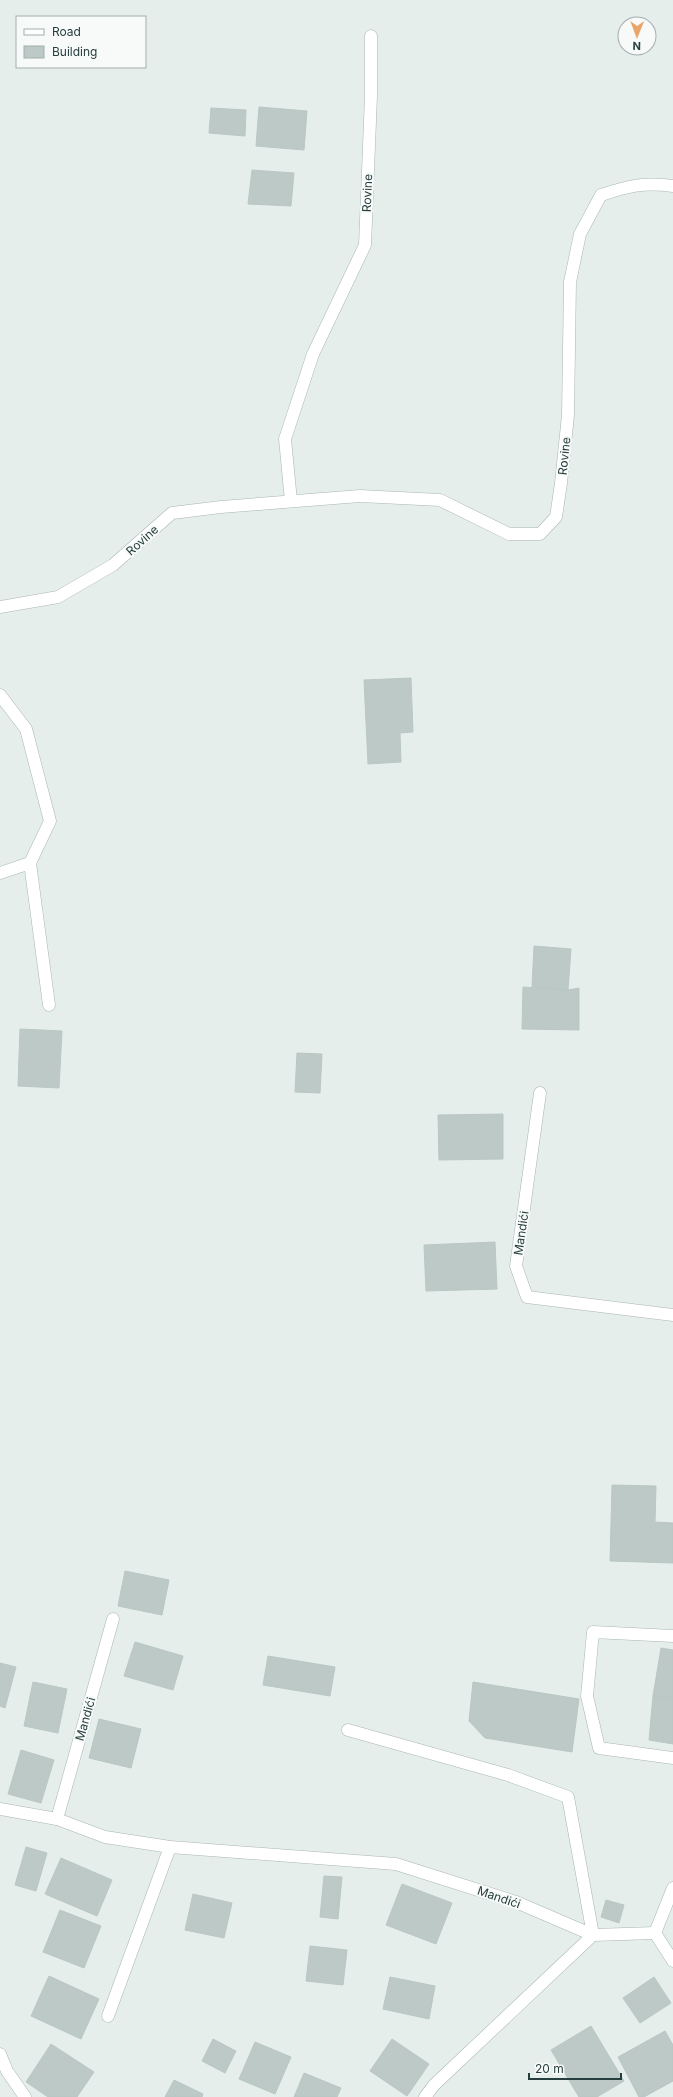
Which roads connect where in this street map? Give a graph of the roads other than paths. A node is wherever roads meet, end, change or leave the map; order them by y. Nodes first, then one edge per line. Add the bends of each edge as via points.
1 (370, 36) dead end
2 (673, 186) edge
3 (291, 501) junction
4 (0, 607) edge
5 (0, 694) edge
6 (30, 863) junction
7 (0, 873) edge
8 (49, 1005) dead end
9 (540, 1093) dead end
10 (673, 1315) edge
11 (113, 1619) dead end
12 (673, 1636) edge
13 (348, 1730) dead end
14 (673, 1758) edge
15 (0, 1809) edge
16 (57, 1819) junction
17 (170, 1847) junction
18 (673, 1888) edge
19 (655, 1933) junction
20 (593, 1935) junction
21 (673, 1961) edge
22 (108, 2016) dead end
23 (0, 2054) edge
24 (25, 2097) edge
25 (425, 2097) edge

1 - 3 street, Rovine via 371,96 365,245 313,354 285,439
2 - 3 street, Rovine via 650,183 628,186 601,195 580,234 570,282 568,415 561,483 556,517 540,534 509,534 440,500 360,496
3 - 4 street, Rovine via 221,506 172,513 113,565 58,596
5 - 6 street via 26,729 50,821
6 - 7 street
6 - 8 street
9 - 10 street, Mandići via 516,1266 527,1297
11 - 16 street, Mandići
12 - 14 street via 592,1632 587,1696 598,1748
13 - 20 street via 508,1775 568,1797
15 - 16 street, Mandići
16 - 17 street, Mandići via 105,1836
17 - 20 street, Mandići via 396,1864 516,1902
17 - 22 street
18 - 19 street
19 - 20 street
19 - 21 street
20 - 25 street via 434,2085
23 - 24 street

